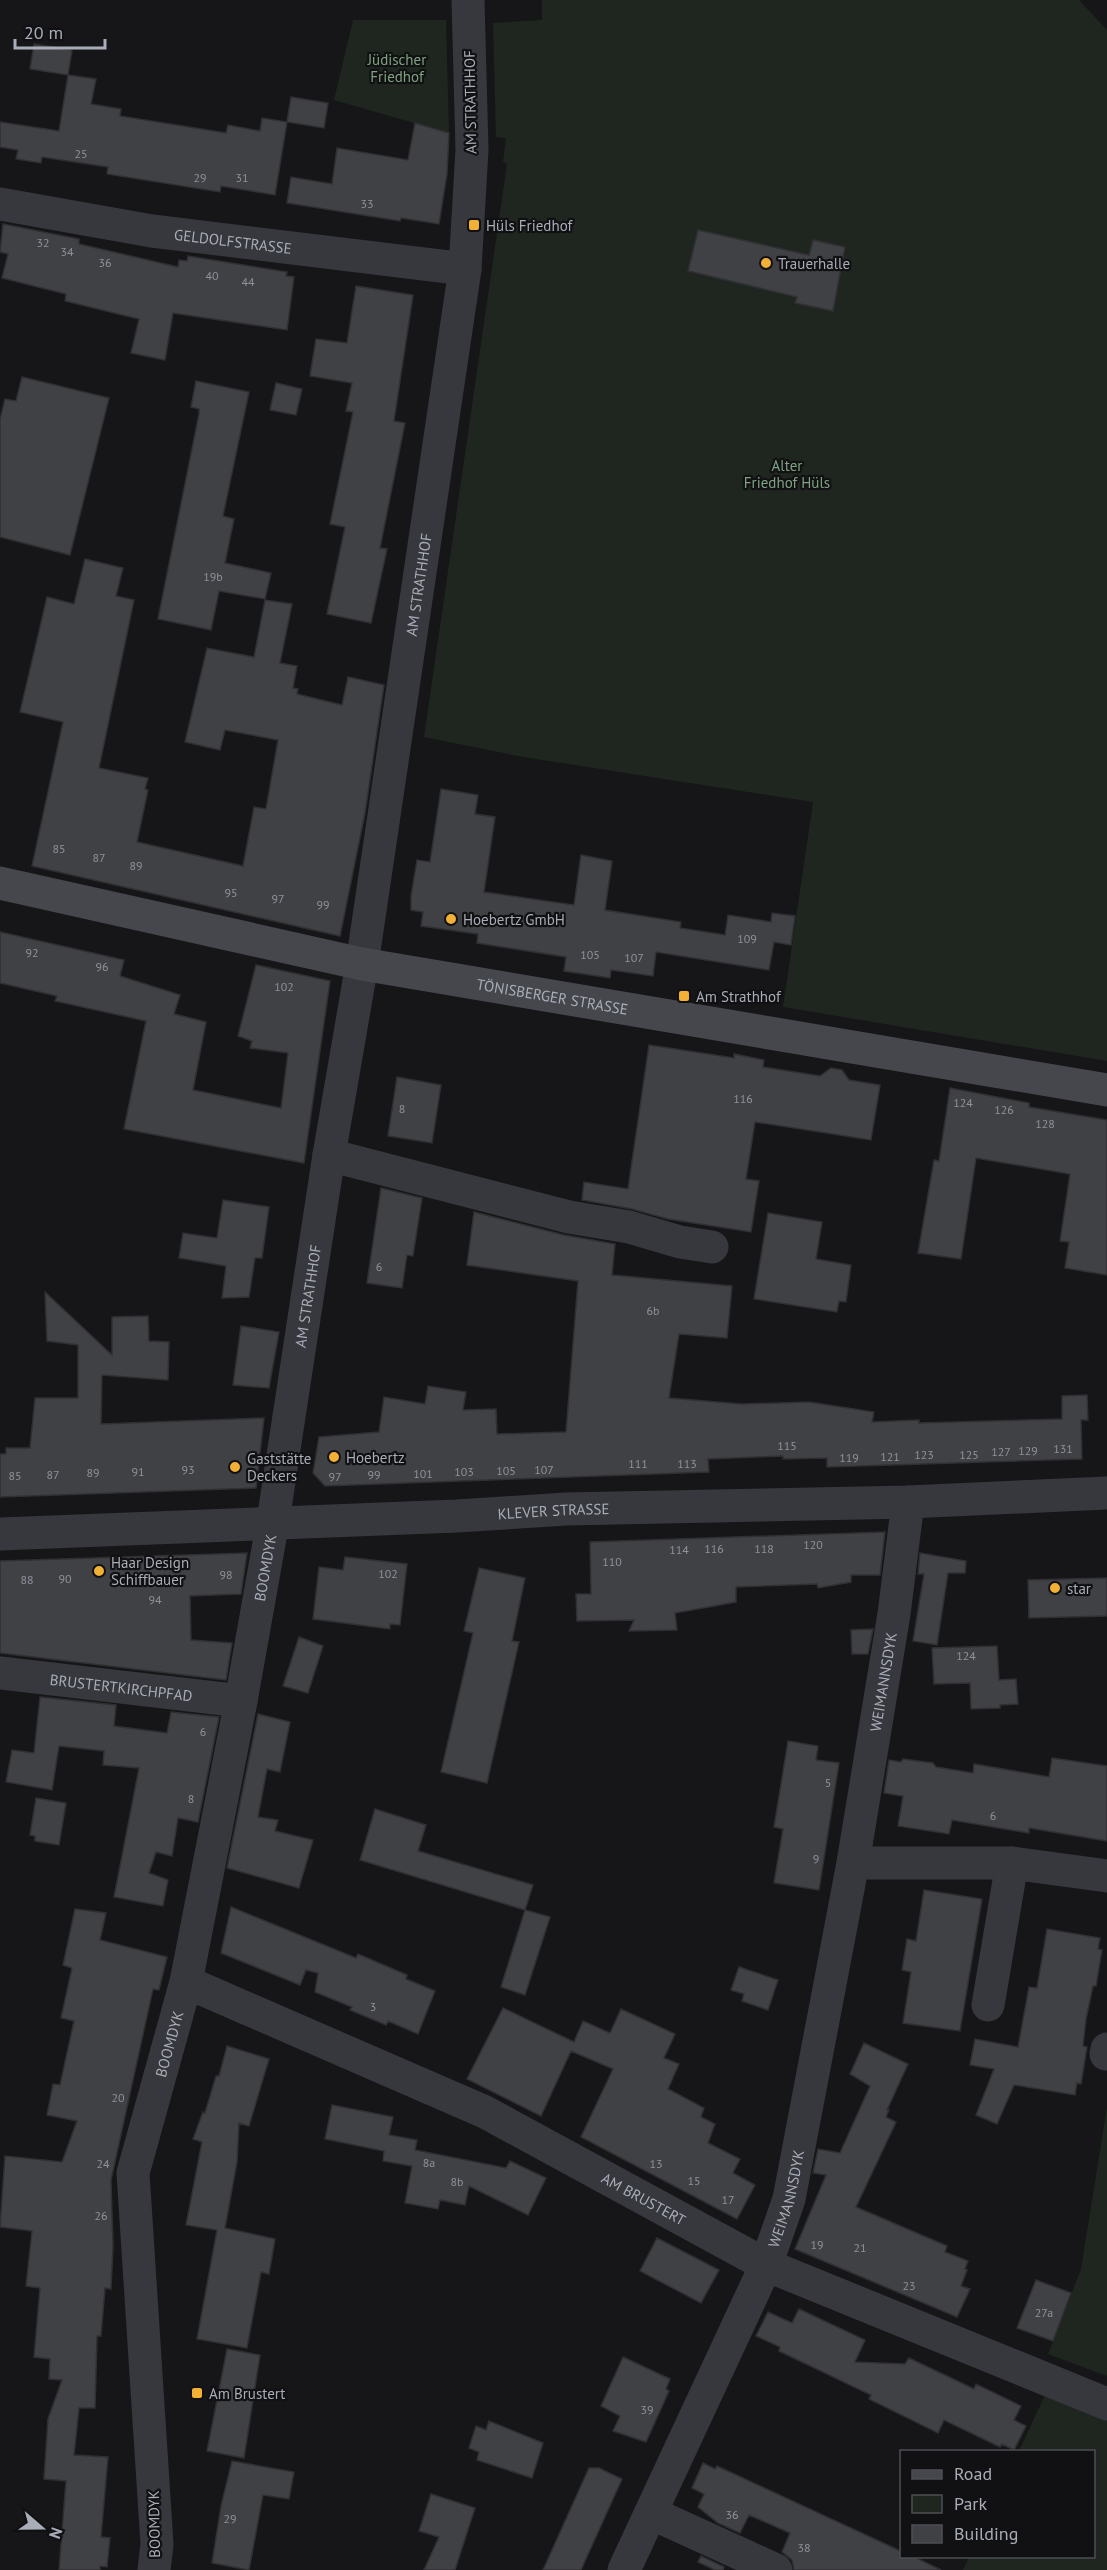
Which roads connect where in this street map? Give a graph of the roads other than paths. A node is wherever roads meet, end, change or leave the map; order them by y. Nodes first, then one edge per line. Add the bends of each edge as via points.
1 (468, 0) edge
2 (0, 204) edge
3 (465, 269) junction
4 (0, 883) edge
5 (362, 964) junction
6 (1107, 1090) edge
7 (329, 1155) junction
8 (712, 1247) dead end
9 (1107, 1493) edge
10 (908, 1502) junction
11 (273, 1521) junction
12 (0, 1534) edge
13 (0, 1673) edge
14 (241, 1701) junction
15 (852, 1863) junction
16 (1012, 1863) junction
17 (1107, 1876) edge
18 (186, 1982) junction
19 (988, 2005) dead end
20 (1107, 2049) edge
21 (1106, 2054) edge
22 (766, 2265) junction
23 (1107, 2404) edge
24 (651, 2513) junction
25 (154, 2570) edge
26 (624, 2570) edge
27 (776, 2570) edge

1 - 3 street, AM STRATHHOF via 472,150
2 - 3 street, GELDOLFSTRASSE via 152,231
3 - 5 street, AM STRATHHOF
4 - 5 street, TÖNISBERGER STRASSE
5 - 6 street, TÖNISBERGER STRASSE
5 - 7 street, AM STRATHHOF
7 - 8 street via 568,1217
7 - 11 street, AM STRATHHOF
9 - 10 street, KLEVER STRASSE
10 - 11 street, KLEVER STRASSE via 566,1509
10 - 15 street, WEIMANNSDYK via 894,1614
11 - 12 street, KLEVER STRASSE
11 - 14 street, BOOMDYK
13 - 14 street, BRUSTERTKIRCHPFAD
14 - 18 street, BOOMDYK
15 - 16 street
15 - 22 street, WEIMANNSDYK via 789,2199
16 - 17 street
16 - 19 street
18 - 22 street, AM BRUSTERT via 485,2112
18 - 25 street, BOOMDYK via 133,2173 157,2544
20 - 21 street
22 - 23 street, AM BRUSTERT
22 - 24 street, WEIMANNSDYK
24 - 26 street, WEIMANNSDYK
24 - 27 street

